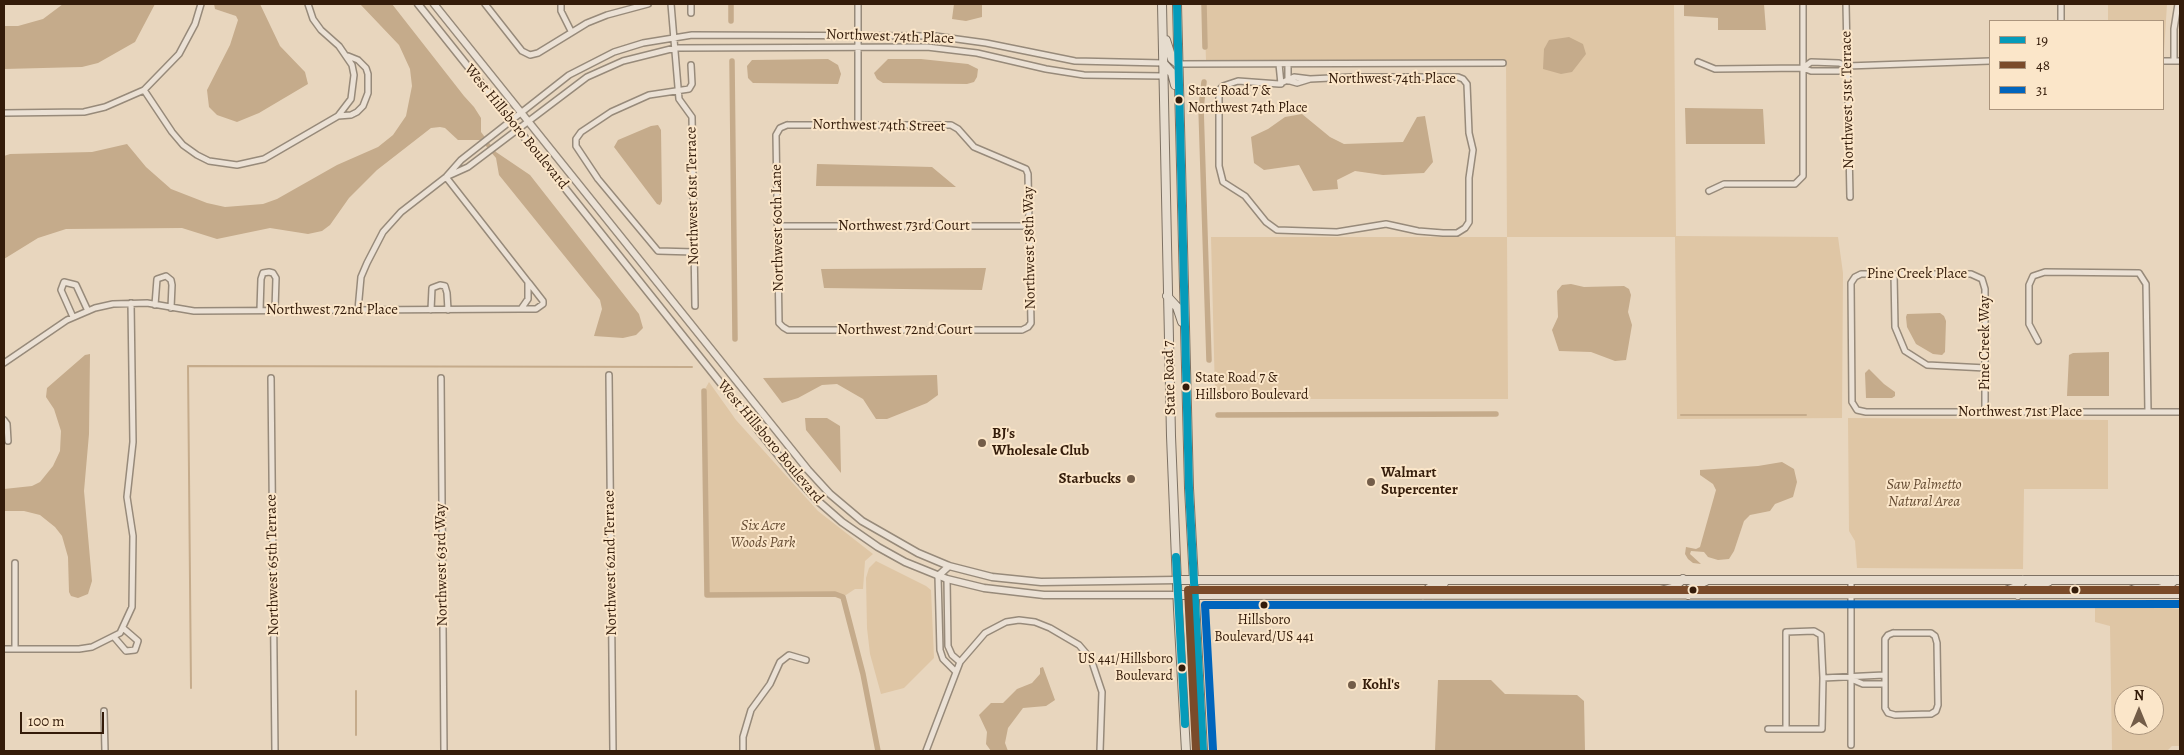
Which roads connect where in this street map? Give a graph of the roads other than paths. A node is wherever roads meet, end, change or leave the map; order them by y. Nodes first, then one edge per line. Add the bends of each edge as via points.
1 (201, 4) edge
2 (308, 4) edge
3 (418, 4) edge
4 (434, 4) edge
5 (485, 4) edge
6 (561, 4) edge
7 (648, 4) edge
8 (671, 4) edge
9 (691, 4) edge
10 (858, 4) edge
11 (1162, 4) edge
12 (1176, 4) edge
13 (1803, 4) edge
14 (1846, 4) edge
15 (2062, 4) edge
16 (2178, 4) edge
17 (691, 12) dead end
18 (2061, 20) edge
19 (1163, 28) junction
20 (571, 31) junction
21 (858, 35) junction
22 (674, 37) junction
23 (858, 46) junction
24 (675, 48) junction
25 (347, 56) junction
26 (2164, 61) edge
27 (2174, 61) junction
28 (2180, 61) edge
29 (1698, 62) dead end
30 (1989, 62) edge
31 (1163, 63) junction
32 (1502, 63) dead end
33 (1178, 64) junction
34 (1279, 64) junction
35 (1288, 64) junction
36 (691, 65) dead end
37 (1847, 66) junction
38 (1803, 68) junction
39 (1164, 76) junction
40 (1289, 81) junction
41 (1281, 84) junction
42 (144, 90) junction
43 (679, 91) junction
44 (1179, 100) junction
45 (520, 112) junction
46 (4, 113) edge
47 (338, 116) junction
48 (510, 121) junction
49 (527, 121) junction
50 (858, 124) junction
51 (517, 128) junction
52 (780, 128) joint
53 (461, 160) junction
54 (468, 167) junction
55 (1026, 169) joint
56 (446, 178) junction
57 (1709, 192) dead end
58 (1850, 197) dead end
59 (778, 226) junction
60 (1029, 226) junction
61 (694, 252) junction
62 (1894, 274) junction
63 (1979, 276) joint
64 (528, 282) junction
65 (1167, 296) junction
66 (131, 302) junction
67 (155, 305) junction
68 (695, 306) dead end
69 (171, 308) junction
70 (521, 309) junction
71 (260, 310) junction
72 (275, 310) junction
73 (358, 310) junction
74 (431, 310) junction
75 (448, 310) junction
76 (88, 311) junction
77 (73, 317) junction
78 (783, 327) joint
79 (1028, 327) joint
80 (1185, 331) junction
81 (2038, 341) dead end
82 (5, 360) edge
83 (1986, 368) junction
84 (609, 375) dead end
85 (271, 378) dead end
86 (441, 378) dead end
87 (1859, 411) joint
88 (1985, 412) junction
89 (2148, 412) junction
90 (2180, 412) edge
91 (4, 420) edge
92 (8, 441) dead end
93 (15, 563) dead end
94 (949, 566) junction
95 (938, 576) junction
96 (947, 579) junction
97 (1710, 579) junction
98 (1177, 580) junction
99 (1194, 580) junction
100 (1430, 580) junction
101 (1453, 580) junction
102 (1683, 580) junction
103 (1851, 580) junction
104 (2023, 580) junction
105 (2058, 580) junction
106 (2178, 580) edge
107 (2179, 592) edge
108 (1688, 594) junction
109 (1996, 594) junction
110 (1177, 595) junction
111 (1194, 595) junction
112 (1405, 595) junction
113 (1423, 595) junction
114 (1630, 595) junction
115 (1851, 595) junction
116 (2018, 595) junction
117 (2121, 595) junction
118 (121, 630) junction
119 (939, 630) junction
120 (947, 630) junction
121 (114, 636) junction
122 (4, 649) edge
123 (15, 649) junction
124 (806, 660) dead end
125 (960, 662) junction
126 (955, 670) junction
127 (1884, 675) junction
128 (1823, 678) junction
129 (1851, 678) junction
130 (1884, 684) junction
131 (104, 710) dead end
132 (1768, 728) dead end
133 (1786, 728) junction
134 (1851, 745) dead end
135 (105, 751) edge
136 (274, 751) edge
137 (444, 751) edge
138 (613, 751) edge
139 (743, 751) edge
140 (926, 751) edge
141 (1100, 751) edge
142 (1186, 751) edge
143 (1203, 751) edge

1 - 42 street via 195,24 179,54
2 - 25 street via 321,30
3 - 48 street, West Hillsboro Boulevard
4 - 45 street, West Hillsboro Boulevard
5 - 20 street via 522,51 530,55
6 - 20 street
7 - 20 street via 607,15
8 - 22 street, Northwest 61st Terrace
9 - 17 street
10 - 21 street
11 - 19 main road, State Road 7
12 - 33 main road, State Road 7
13 - 38 street
14 - 37 street, Northwest 51st Terrace
15 - 18 street
16 - 27 street
19 - 31 main road, State Road 7
19 - 33 main road via 1170,53
21 - 22 street, Northwest 74th Place
21 - 23 street
21 - 31 street, Northwest 74th Place via 955,38 1075,61
22 - 24 street, Northwest 61st Terrace
22 - 45 street, Northwest 74th Place via 643,43 595,60
23 - 24 street, Northwest 74th Place
23 - 39 street, Northwest 74th Place via 957,50 1089,75
23 - 50 street
24 - 43 street, Northwest 61st Terrace
24 - 49 street, Northwest 74th Place via 644,54 604,68 573,86
25 - 47 street via 352,65 354,87 351,99
25 - 47 street via 362,64 369,82 364,106 351,115
26 - 27 street
27 - 28 street
29 - 38 street via 1716,69
30 - 37 street
31 - 39 main road, State Road 7
31 - 44 main road via 1172,73
32 - 35 street, Northwest 74th Place
33 - 34 street, Northwest 74th Place
33 - 44 main road, State Road 7
34 - 35 street, Northwest 74th Place
34 - 41 street
35 - 40 street
36 - 43 street via 692,84 689,89
37 - 38 street via 1839,71
37 - 38 street via 1811,62
37 - 58 street, Northwest 51st Terrace
38 - 57 street via 1804,170 1800,180 1790,184 1724,184
39 - 65 main road, State Road 7
40 - 41 street
40 - 41 street, Northwest 74th Place via 1294,78 1458,76 1463,79 1467,84 1473,150 1468,178 1469,222 1465,228 1457,233 1442,233 1386,224 1337,232 1283,231 1272,226 1245,196 1224,182 1219,166 1218,95 1223,86 1234,82 1253,80
42 - 46 street via 105,107 84,112
42 - 47 street via 183,145 209,161 224,164 264,160
43 - 61 street, Northwest 61st Terrace via 680,100 692,117
43 - 61 street via 630,102 592,122 576,139 576,146 598,179 658,251
44 - 80 main road, State Road 7
45 - 48 street, Northwest 74th Place
45 - 49 street, West Hillsboro Boulevard
48 - 51 street, West Hillsboro Boulevard
48 - 53 street, Northwest 74th Place
49 - 51 street, Northwest 74th Place
49 - 94 street, West Hillsboro Boulevard via 814,478 870,527
50 - 52 street, Northwest 74th Street via 787,125
50 - 55 street, Northwest 74th Street via 951,126 958,128 974,146
51 - 54 street, Northwest 74th Place
51 - 95 street, West Hillsboro Boulevard via 810,492 842,522 878,547
52 - 59 street, Northwest 60th Lane via 776,135
53 - 54 street
53 - 56 street, Northwest 74th Place
54 - 56 street, Northwest 74th Place
55 - 60 street, Northwest 58th Way
56 - 64 street
56 - 73 street via 401,212 383,232 361,276
59 - 60 street, Northwest 73rd Court
59 - 78 street, Northwest 60th Lane via 779,323
60 - 79 street, Northwest 58th Way via 1031,323
61 - 68 street, Northwest 61st Terrace
62 - 63 street, Pine Creek Place
62 - 83 street via 1895,327 1905,351 1927,366
62 - 87 street, Pine Creek Place via 1861,274 1851,283 1852,402
63 - 83 street, Pine Creek Way via 1985,289
64 - 70 street via 528,298
64 - 70 street, Northwest 72nd Place via 543,304 536,309
65 - 80 main road via 1178,307
65 - 98 main road, State Road 7
66 - 67 street, Northwest 72nd Place
66 - 76 street, Northwest 72nd Place
66 - 118 street via 133,442 127,497 133,536 134,594 132,607
67 - 69 street, Northwest 72nd Place
67 - 69 street via 157,279 166,276 172,284
69 - 71 street, Northwest 72nd Place
70 - 75 street, Northwest 72nd Place
71 - 72 street, Northwest 72nd Place
71 - 72 street via 261,279 263,273 268,272 276,278
72 - 73 street, Northwest 72nd Place
73 - 74 street, Northwest 72nd Place
74 - 75 street, Northwest 72nd Place
74 - 75 street via 432,288 440,285 447,293
76 - 77 street, Northwest 72nd Place
76 - 77 street via 76,286 64,282 61,290
77 - 82 street, Northwest 72nd Place
78 - 79 street, Northwest 72nd Court via 788,330 1022,330
80 - 99 main road, State Road 7
81 - 89 street via 2029,324 2029,285 2033,276 2045,272 2134,272 2143,276 2146,284
83 - 88 street, Pine Creek Way
84 - 138 street, Northwest 62nd Terrace
85 - 136 street, Northwest 65th Terrace
86 - 137 street, Northwest 63rd Way
87 - 88 street, Northwest 71st Place
88 - 89 street, Northwest 71st Place
89 - 90 street, Northwest 71st Place
91 - 92 street
93 - 123 street
94 - 95 street
94 - 96 street
94 - 98 street, West Hillsboro Boulevard via 992,577 1026,581
95 - 96 street, West Hillsboro Boulevard
95 - 119 street
96 - 110 street, West Hillsboro Boulevard via 1030,594
96 - 120 street
97 - 102 main road, West Hillsboro Boulevard
97 - 103 main road, West Hillsboro Boulevard
97 - 108 main road via 1693,586
98 - 99 main road, West Hillsboro Boulevard
98 - 110 main road, State Road 7
99 - 100 main road, West Hillsboro Boulevard
99 - 111 main road, State Road 7
100 - 101 main road, West Hillsboro Boulevard
100 - 112 main road
101 - 102 main road, West Hillsboro Boulevard
101 - 113 main road via 1429,588
102 - 114 main road via 1668,590
103 - 104 main road, West Hillsboro Boulevard
103 - 115 street
104 - 105 main road, West Hillsboro Boulevard
104 - 109 main road via 2019,586
105 - 106 main road, West Hillsboro Boulevard
105 - 116 main road via 2030,587
106 - 117 main road via 2159,589 2134,589
107 - 117 main road, West Hillsboro Boulevard
108 - 114 main road, West Hillsboro Boulevard
108 - 115 main road, West Hillsboro Boulevard
109 - 115 main road, West Hillsboro Boulevard
109 - 116 main road, West Hillsboro Boulevard
110 - 111 main road, West Hillsboro Boulevard
110 - 142 main road, State Road 7
111 - 112 main road, West Hillsboro Boulevard
111 - 143 main road, State Road 7
112 - 113 main road, West Hillsboro Boulevard
113 - 114 main road, West Hillsboro Boulevard
115 - 129 street
116 - 117 main road, West Hillsboro Boulevard
118 - 121 street
118 - 121 street via 138,642 135,650 126,651
119 - 120 street
119 - 126 street via 943,659
120 - 125 street via 948,646
121 - 123 street via 92,647 79,649
122 - 123 street
124 - 139 street via 789,655 783,658 770,684 751,710 743,737
125 - 126 street
125 - 141 street via 980,636 1006,622 1035,622 1079,646 1091,658 1102,692
126 - 140 street via 948,697
127 - 129 street
127 - 130 street
127 - 130 street via 1885,639 1888,635 1931,633 1935,636 1938,643 1936,711 1931,714 1888,713
128 - 129 street
128 - 133 street via 1822,729
128 - 133 street via 1821,634 1814,631 1786,632
129 - 130 street via 1863,684
129 - 134 street
131 - 135 street
132 - 133 street

